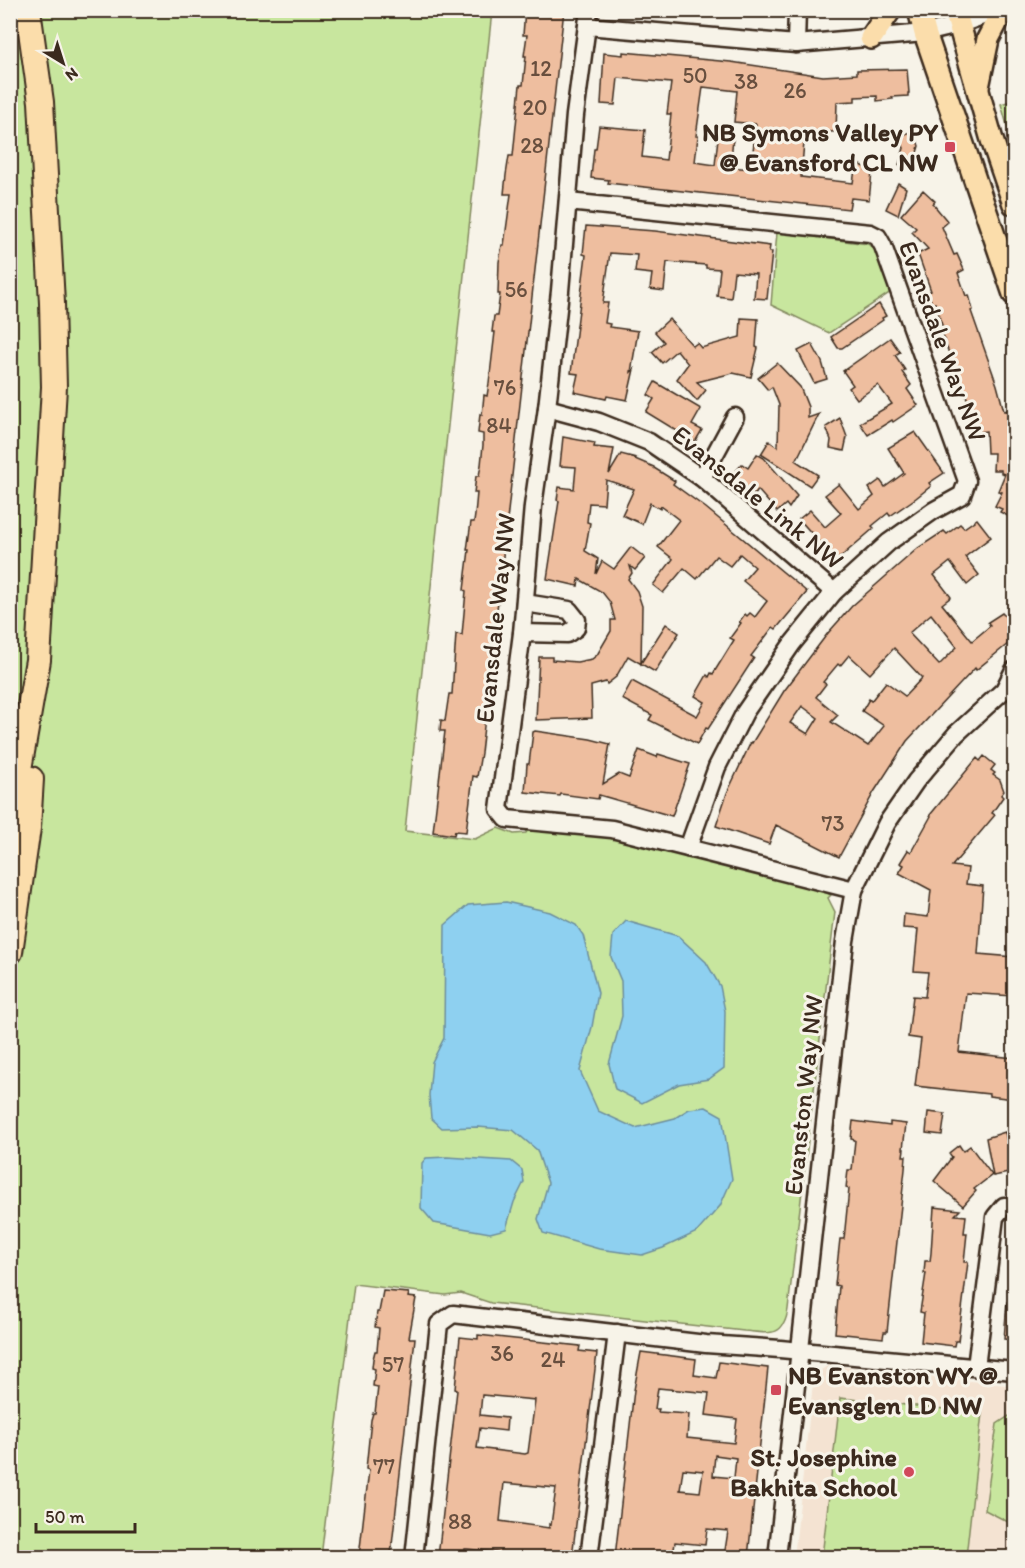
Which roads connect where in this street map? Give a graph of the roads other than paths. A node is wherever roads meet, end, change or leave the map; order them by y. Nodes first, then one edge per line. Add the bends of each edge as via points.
1 (28, 10) edge
2 (796, 10) edge
3 (890, 10) edge
4 (919, 10) edge
5 (1001, 10) edge
6 (588, 18) edge
7 (957, 18) edge
8 (925, 33) junction
9 (871, 38) junction
10 (796, 44) junction
11 (977, 91) junction
12 (568, 202) junction
13 (1014, 204) edge
14 (1014, 294) edge
15 (547, 408) junction
16 (735, 417) dead end
17 (702, 478) junction
18 (834, 592) junction
19 (525, 603) junction
20 (522, 633) junction
21 (38, 660) junction
22 (1014, 670) edge
23 (1009, 688) edge
24 (10, 821) edge
25 (688, 848) junction
26 (854, 890) junction
27 (10, 952) edge
28 (1014, 1206) edge
29 (617, 1333) junction
30 (800, 1352) junction
31 (976, 1367) junction
32 (1014, 1371) edge
33 (414, 1557) edge
34 (589, 1557) edge
35 (777, 1557) edge

1 - 21 highway via 41,102 54,387
2 - 10 street
3 - 9 main road
4 - 8 main road
5 - 7 street
5 - 11 main road via 988,39
6 - 10 street
6 - 12 street, Evansdale Way NW
7 - 8 street
7 - 11 main road
8 - 9 street
8 - 14 main road
9 - 10 street
11 - 13 main road
12 - 15 street, Evansdale Way NW
12 - 18 street, Evansdale Way NW via 870,232 878,237 967,481 962,495 889,542
15 - 17 street, Evansdale Link NW via 599,422 649,442
15 - 19 street, Evansdale Way NW
16 - 17 street
17 - 18 street, Evansdale Link NW
18 - 25 street, Evansdale Way NW via 745,712 710,783
19 - 20 street, Evansdale Way NW
19 - 20 street via 569,610 577,620 576,628 567,634
20 - 25 street, Evansdale Way NW via 499,809 507,819 612,829
21 - 24 highway
21 - 27 highway via 28,828
22 - 23 street, Evanston Way NW
23 - 26 street, Evanston Way NW via 956,734 915,781 887,823
25 - 26 street, Evansdale Way NW
26 - 30 street, Evanston Way NW
28 - 31 street via 1004,1206 995,1217
29 - 30 street
29 - 33 street via 453,1314 439,1324
29 - 34 street
30 - 31 street
30 - 35 street, Evanston Way NW
31 - 32 street

